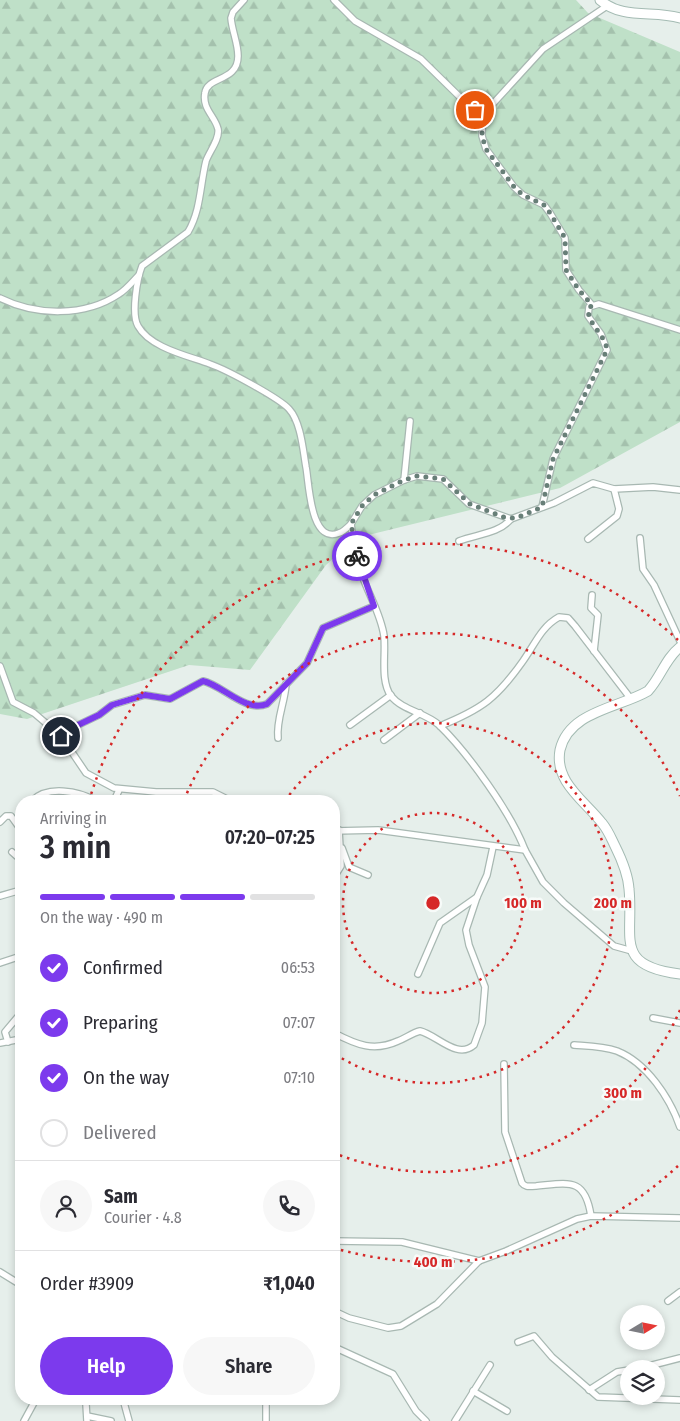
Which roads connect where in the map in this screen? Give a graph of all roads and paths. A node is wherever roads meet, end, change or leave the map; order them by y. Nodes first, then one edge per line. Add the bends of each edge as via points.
1 (244, 0) edge
2 (334, 0) edge
3 (604, 3) edge
4 (680, 18) edge
5 (483, 111) junction
6 (139, 275) junction
7 (0, 298) edge
8 (592, 305) junction
9 (680, 330) edge
10 (410, 421) dead end
11 (404, 480) junction
12 (614, 489) junction
13 (680, 490) edge
14 (542, 507) junction
15 (511, 519) junction
16 (351, 524) junction
17 (640, 538) dead end
18 (588, 539) dead end
19 (459, 541) dead end
20 (592, 595) dead end
21 (374, 606) junction
22 (680, 640) edge
23 (680, 647) edge
24 (594, 651) junction
25 (0, 666) edge
26 (286, 684) junction
27 (391, 695) junction
28 (631, 699) junction
29 (420, 713) junction
30 (350, 725) dead end
31 (440, 726) junction
32 (278, 738) dead end
33 (64, 739) junction
34 (384, 740) dead end
35 (119, 790) junction
36 (45, 795) edge
37 (85, 795) edge
38 (117, 795) edge
39 (219, 795) edge
40 (0, 822) edge
41 (15, 822) edge
42 (340, 831) edge
43 (340, 846) joint
44 (493, 846) junction
45 (525, 850) junction
46 (12, 852) dead end
47 (15, 855) edge
48 (340, 868) edge
49 (368, 875) dead end
50 (15, 892) edge
51 (0, 896) edge
52 (477, 897) junction
53 (632, 951) junction
54 (15, 958) edge
55 (0, 963) edge
56 (418, 974) dead end
57 (680, 974) edge
58 (15, 1018) edge
59 (653, 1018) dead end
60 (680, 1023) edge
61 (2, 1030) edge
62 (340, 1036) edge
63 (15, 1040) edge
64 (8, 1042) junction
65 (0, 1043) edge
66 (574, 1045) dead end
67 (504, 1064) dead end
68 (680, 1127) edge
69 (591, 1216) junction
70 (680, 1218) edge
71 (340, 1240) edge
72 (479, 1261) junction
73 (0, 1272) edge
74 (15, 1280) edge
75 (680, 1292) edge
76 (668, 1301) dead end
77 (340, 1314) edge
78 (518, 1342) dead end
79 (340, 1350) edge
80 (680, 1358) edge
81 (665, 1362) edge
82 (490, 1365) dead end
83 (620, 1372) edge
84 (589, 1390) junction
85 (473, 1391) junction
86 (680, 1400) edge
87 (33, 1405) edge
88 (86, 1405) edge
89 (125, 1405) edge
90 (266, 1405) edge
91 (507, 1411) dead end
92 (87, 1419) edge
93 (24, 1421) edge
94 (110, 1421) edge
95 (129, 1421) edge
96 (266, 1421) edge
97 (426, 1421) edge
98 (455, 1421) edge

1 - 6 street via 231,18 238,57 236,66 225,78 211,83 205,93 205,106 218,135 207,161 192,224 188,232 142,266
2 - 5 street via 355,21 421,59 470,107
3 - 4 main road via 629,13
3 - 5 street via 543,49
5 - 8 street via 482,136 486,149 514,187 544,205 550,213 565,238 566,270
6 - 7 street via 121,294 76,311 19,307
6 - 16 street via 134,311 140,329 167,349 225,371 287,407 306,467 313,514 329,534 340,533
8 - 9 street via 606,306
8 - 14 street via 588,316 604,338 607,350 553,459
10 - 11 street
11 - 15 street via 427,475 443,479 470,504
11 - 16 street via 374,495 362,506
12 - 13 street
12 - 14 street via 588,484 564,499
12 - 18 street via 619,508 617,516
14 - 15 street
15 - 19 street via 498,531
16 - 21 street via 361,572
17 - 22 street via 643,569
20 - 24 street via 591,608 598,618
21 - 26 street via 323,628 307,663
21 - 27 street via 384,634 386,675
23 - 28 main road via 668,659 652,687
24 - 28 street
24 - 31 street via 568,618 559,617 543,630 524,660 492,699 470,714
25 - 33 street via 13,702 34,713
26 - 32 street via 284,706 277,726
26 - 33 street via 267,704 259,706 228,696 207,682 199,681 170,699 145,695 112,705 76,726
27 - 29 street
27 - 30 street
28 - 53 main road via 594,713 578,723 563,742 560,757 567,784 603,824 623,864 629,888 628,931
29 - 31 street
29 - 34 street
31 - 45 street via 496,797
33 - 35 street via 86,773
35 - 38 street
35 - 39 street via 213,792
36 - 37 street via 51,792
40 - 41 street via 6,816 11,816
42 - 44 street via 378,830
43 - 48 street
43 - 49 street via 349,867
44 - 45 street
44 - 52 street via 487,875
45 - 53 street via 543,882 564,903 614,946
46 - 47 street
50 - 51 street
52 - 56 street via 440,923
52 - 62 street via 466,930 485,987 482,1022 474,1045 457,1050 420,1031 392,1044 366,1047
53 - 57 main road via 645,965
54 - 55 street
58 - 61 street
59 - 60 street
61 - 64 street
63 - 64 street
64 - 65 street
66 - 68 street via 603,1047 631,1058 671,1102
67 - 69 street via 505,1132 522,1183 528,1187 577,1186 588,1198
69 - 70 street
69 - 72 street via 558,1226
71 - 72 street via 402,1242
72 - 77 street via 438,1304 401,1326 388,1328
73 - 74 street
75 - 76 street
78 - 84 street via 534,1336
79 - 97 street via 393,1374
80 - 81 street
82 - 85 street
83 - 84 street
84 - 86 street via 598,1397 606,1398
85 - 91 street
85 - 98 street
87 - 93 street
88 - 92 street
89 - 95 street
90 - 96 street
92 - 94 street

